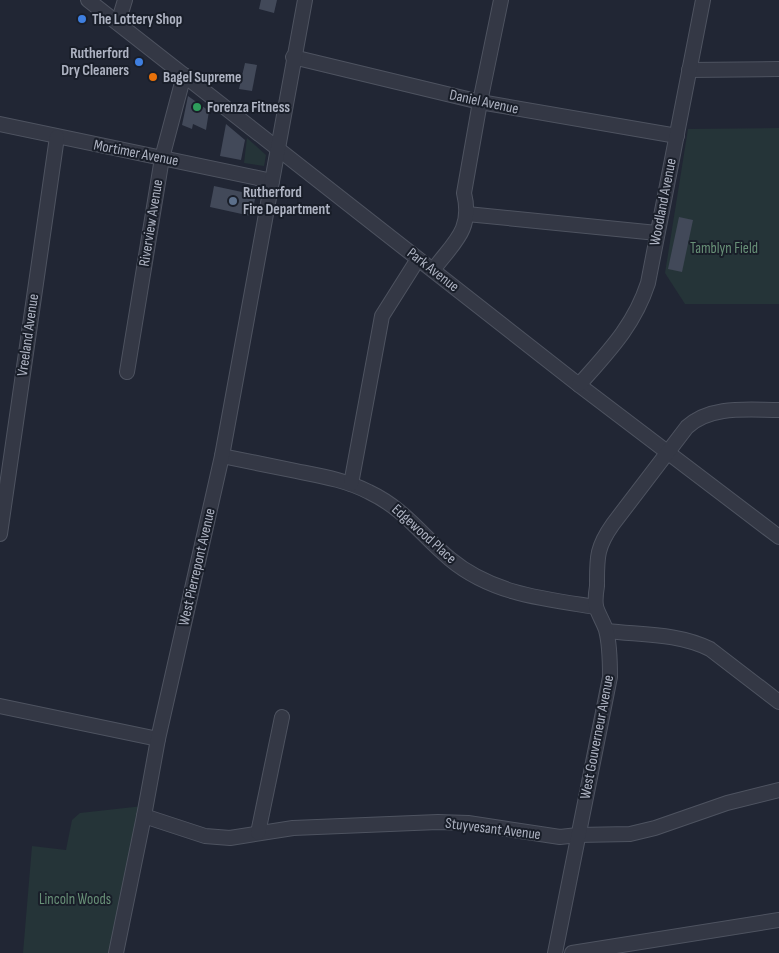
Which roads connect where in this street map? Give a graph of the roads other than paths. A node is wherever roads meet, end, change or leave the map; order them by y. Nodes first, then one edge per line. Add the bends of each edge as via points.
1 (88, 0) edge
2 (126, 0) edge
3 (305, 0) edge
4 (500, 0) edge
5 (703, 0) edge
6 (118, 23) junction
7 (293, 57) junction
8 (779, 69) edge
9 (689, 70) junction
10 (184, 75) junction
11 (480, 102) junction
12 (0, 124) edge
13 (677, 136) junction
14 (57, 137) junction
15 (277, 149) junction
16 (162, 158) junction
17 (272, 181) junction
18 (467, 214) junction
19 (657, 233) junction
20 (418, 259) junction
21 (433, 270) junction
22 (127, 372) dead end
23 (580, 385) junction
24 (779, 410) edge
25 (667, 453) junction
26 (222, 456) junction
27 (351, 484) junction
28 (0, 534) edge
29 (779, 537) edge
30 (596, 607) junction
31 (607, 631) junction
32 (779, 702) edge
33 (0, 706) edge
34 (282, 717) dead end
35 (158, 739) junction
36 (779, 790) edge
37 (144, 816) junction
38 (258, 833) junction
39 (578, 835) junction
40 (779, 920) edge
41 (116, 953) edge
42 (555, 953) edge
43 (572, 953) edge

1 - 6 street, Park Avenue
2 - 6 street
3 - 7 street, West Pierrepont Avenue
4 - 11 street
5 - 9 street, Woodland Avenue
6 - 10 street, Park Avenue
7 - 11 street, Daniel Avenue
7 - 15 street, West Pierrepont Avenue
8 - 9 street
9 - 13 street, Woodland Avenue
10 - 15 street, Park Avenue
10 - 16 street, Riverview Avenue
11 - 13 street, Daniel Avenue
11 - 18 street via 464,193
12 - 14 street, Mortimer Avenue
13 - 19 street, Woodland Avenue
14 - 16 street, Mortimer Avenue
14 - 28 street, Vreeland Avenue
15 - 17 street, West Pierrepont Avenue
15 - 20 street, Park Avenue
16 - 17 street, Mortimer Avenue
16 - 22 street, Riverview Avenue
17 - 26 street, West Pierrepont Avenue
18 - 19 street
18 - 21 street via 464,229
19 - 23 street, Woodland Avenue via 648,283 630,324
20 - 21 street, Park Avenue
20 - 27 street via 382,316
21 - 23 street, Park Avenue
23 - 25 street, Park Avenue
24 - 25 street, West Gouverneur Avenue via 730,411 696,419
25 - 29 street, Park Avenue
25 - 30 street, West Gouverneur Avenue via 605,535 596,561
26 - 27 street, Edgewood Place
26 - 35 street, West Pierrepont Avenue
27 - 30 street, Edgewood Place via 395,507 452,561 486,582 522,595
30 - 31 street, West Gouverneur Avenue
31 - 32 street via 682,638 697,643 710,649
31 - 39 street, West Gouverneur Avenue via 610,677
33 - 35 street
34 - 38 street
35 - 37 street, West Pierrepont Avenue
36 - 39 street, Stuyvesant Avenue via 727,802 630,834
37 - 38 street, Stuyvesant Avenue via 212,837 230,838
37 - 41 street, West Pierrepont Avenue
38 - 39 street, Stuyvesant Avenue via 293,828 438,822 468,823 560,837
39 - 42 street, West Gouverneur Avenue
40 - 43 street

